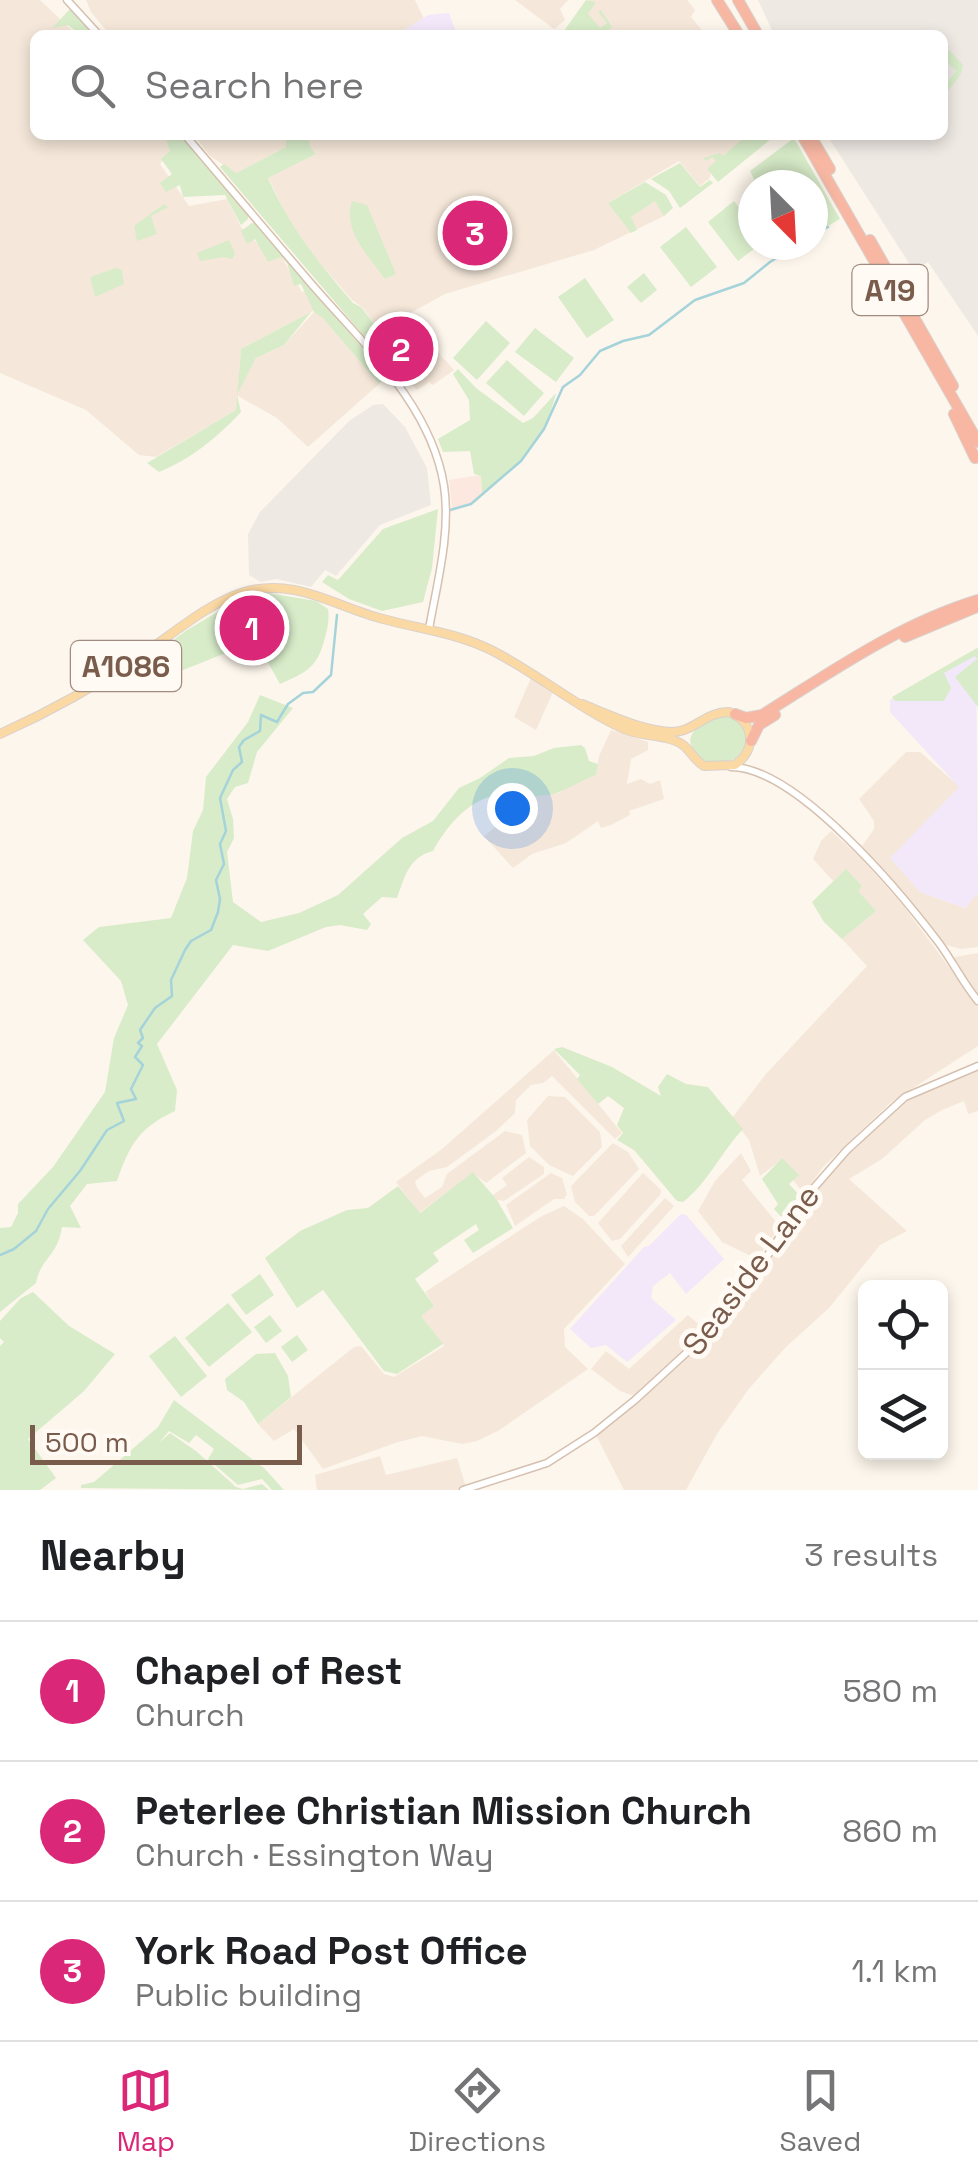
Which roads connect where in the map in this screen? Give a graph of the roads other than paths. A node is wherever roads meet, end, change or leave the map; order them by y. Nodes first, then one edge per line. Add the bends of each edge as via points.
1 (68, 0) edge
2 (717, 0) edge
3 (726, 0) edge
4 (740, 0) edge
5 (95, 30) edge
6 (738, 30) edge
7 (739, 30) edge
8 (756, 30) edge
9 (189, 140) edge
10 (807, 140) edge
11 (807, 140) edge
12 (923, 350) junction
13 (978, 430) edge
14 (978, 442) edge
15 (975, 458) dead end
16 (978, 603) edge
17 (429, 629) junction
18 (582, 704) junction
19 (735, 714) junction
20 (695, 724) junction
21 (0, 734) edge
22 (750, 745) junction
23 (688, 751) junction
24 (728, 767) junction
25 (755, 770) junction
26 (978, 1001) edge
27 (978, 1066) edge
28 (463, 1490) edge

1 - 5 main road
2 - 6 highway
3 - 7 highway
4 - 8 highway
9 - 17 main road via 368,348 424,425 446,502
10 - 12 highway, A19
11 - 13 highway, A19
12 - 14 highway, A19
12 - 15 highway
16 - 19 highway via 890,636 762,715
16 - 22 highway via 870,656 759,724
17 - 18 main road, A1086 via 490,649
17 - 21 main road, A1086 via 300,590 248,591
18 - 20 main road, A1086 via 651,728 678,731
18 - 23 main road, A1086 via 622,728
19 - 20 main road via 722,712
19 - 22 main road via 746,723
20 - 23 main road
22 - 24 main road
22 - 25 main road
23 - 24 main road via 704,766
24 - 25 main road
25 - 26 main road via 836,828 880,872
27 - 28 main road, Seaside Lane via 906,1097 847,1150 708,1333 635,1400 547,1463

